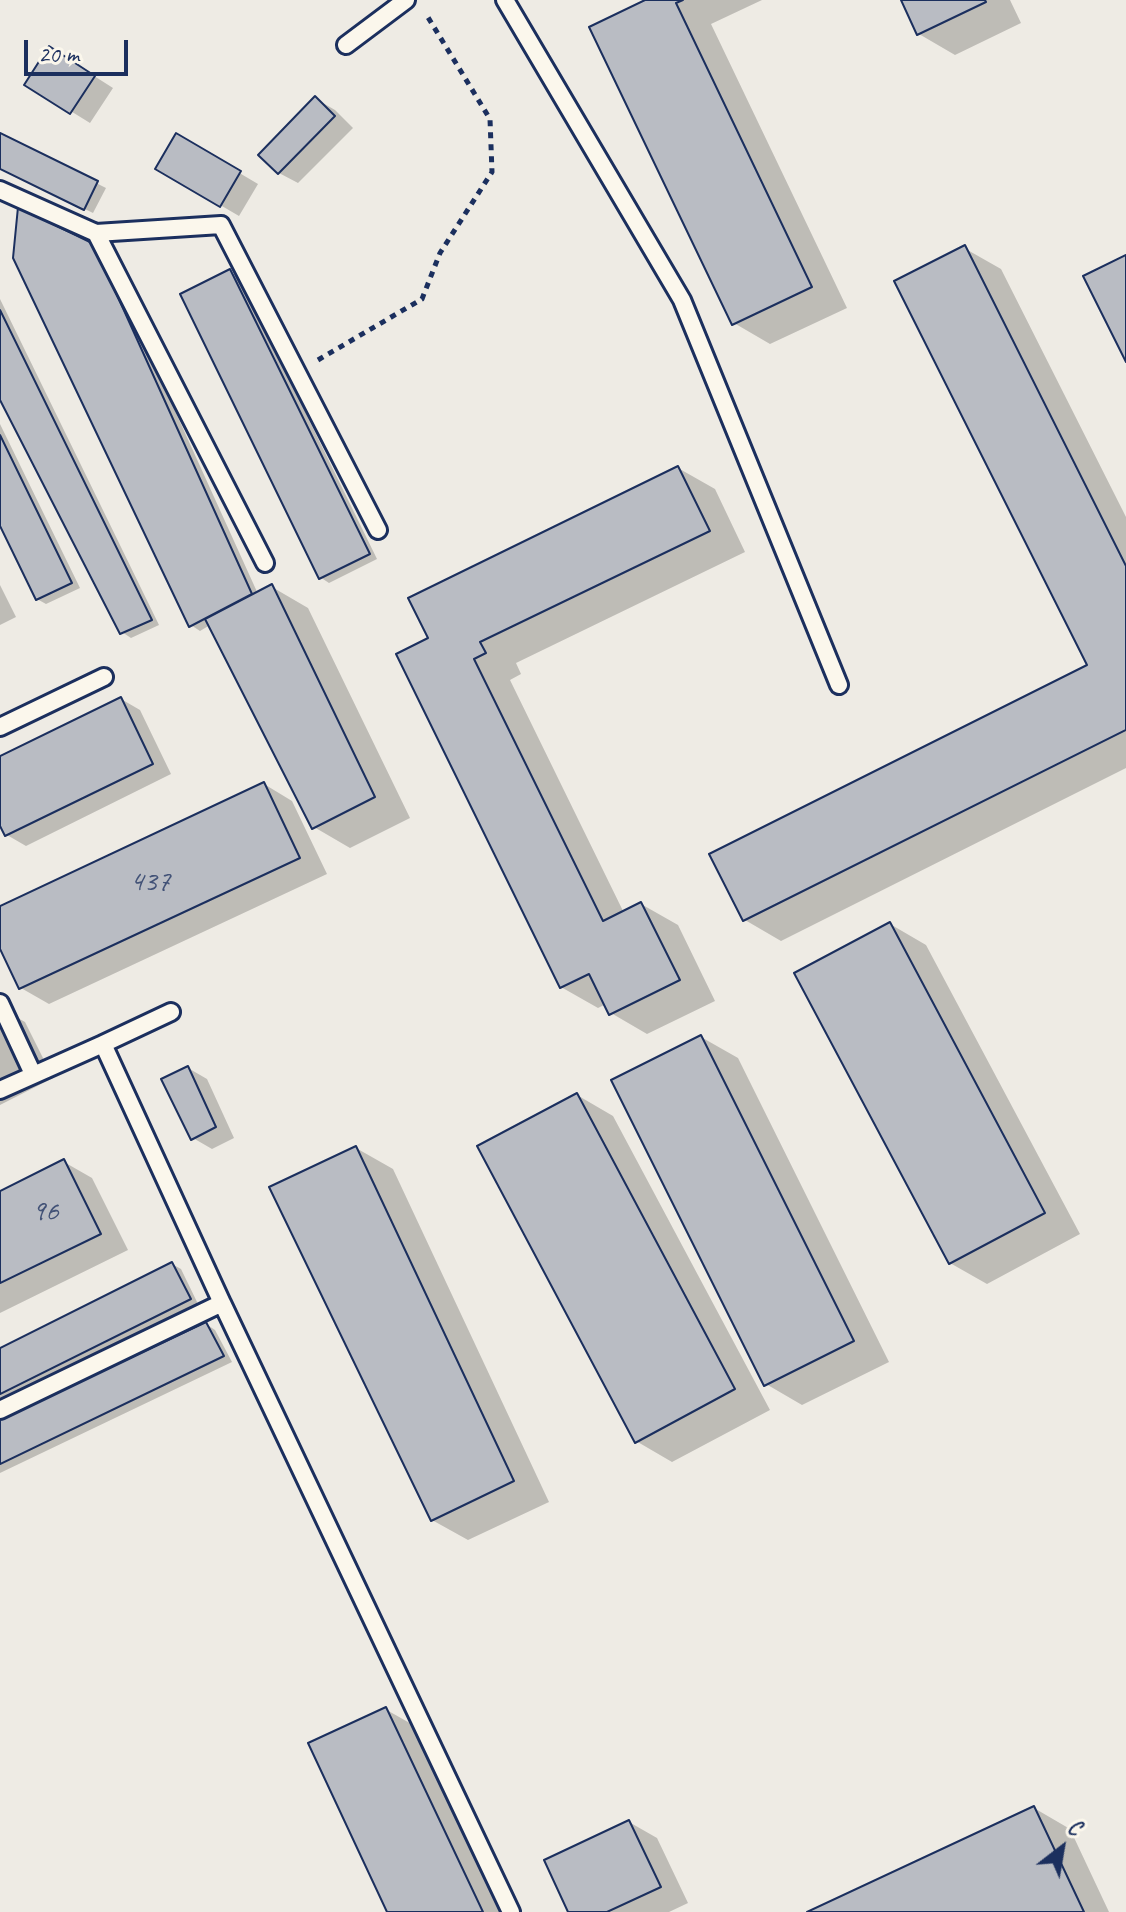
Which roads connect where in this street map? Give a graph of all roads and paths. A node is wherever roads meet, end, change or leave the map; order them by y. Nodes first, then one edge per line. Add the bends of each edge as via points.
1 (406, 0) edge
2 (505, 0) edge
3 (426, 13) dead end
4 (346, 45) dead end
5 (0, 190) edge
6 (96, 233) junction
7 (297, 372) junction
8 (378, 530) dead end
9 (265, 563) dead end
10 (104, 677) dead end
11 (839, 685) dead end
12 (0, 727) edge
13 (0, 1003) edge
14 (171, 1012) dead end
15 (103, 1044) junction
16 (33, 1074) junction
17 (0, 1090) edge
18 (222, 1303) junction
19 (0, 1410) edge
20 (511, 1912) edge

1 - 4 lane
2 - 11 lane via 682,300
3 - 7 path via 490,119 492,172 440,253 422,299
5 - 6 lane
6 - 7 lane via 221,225
6 - 9 lane
7 - 8 lane
10 - 12 lane
13 - 16 lane
14 - 15 lane
15 - 16 lane
15 - 18 lane
16 - 17 lane
18 - 19 lane
18 - 20 lane

